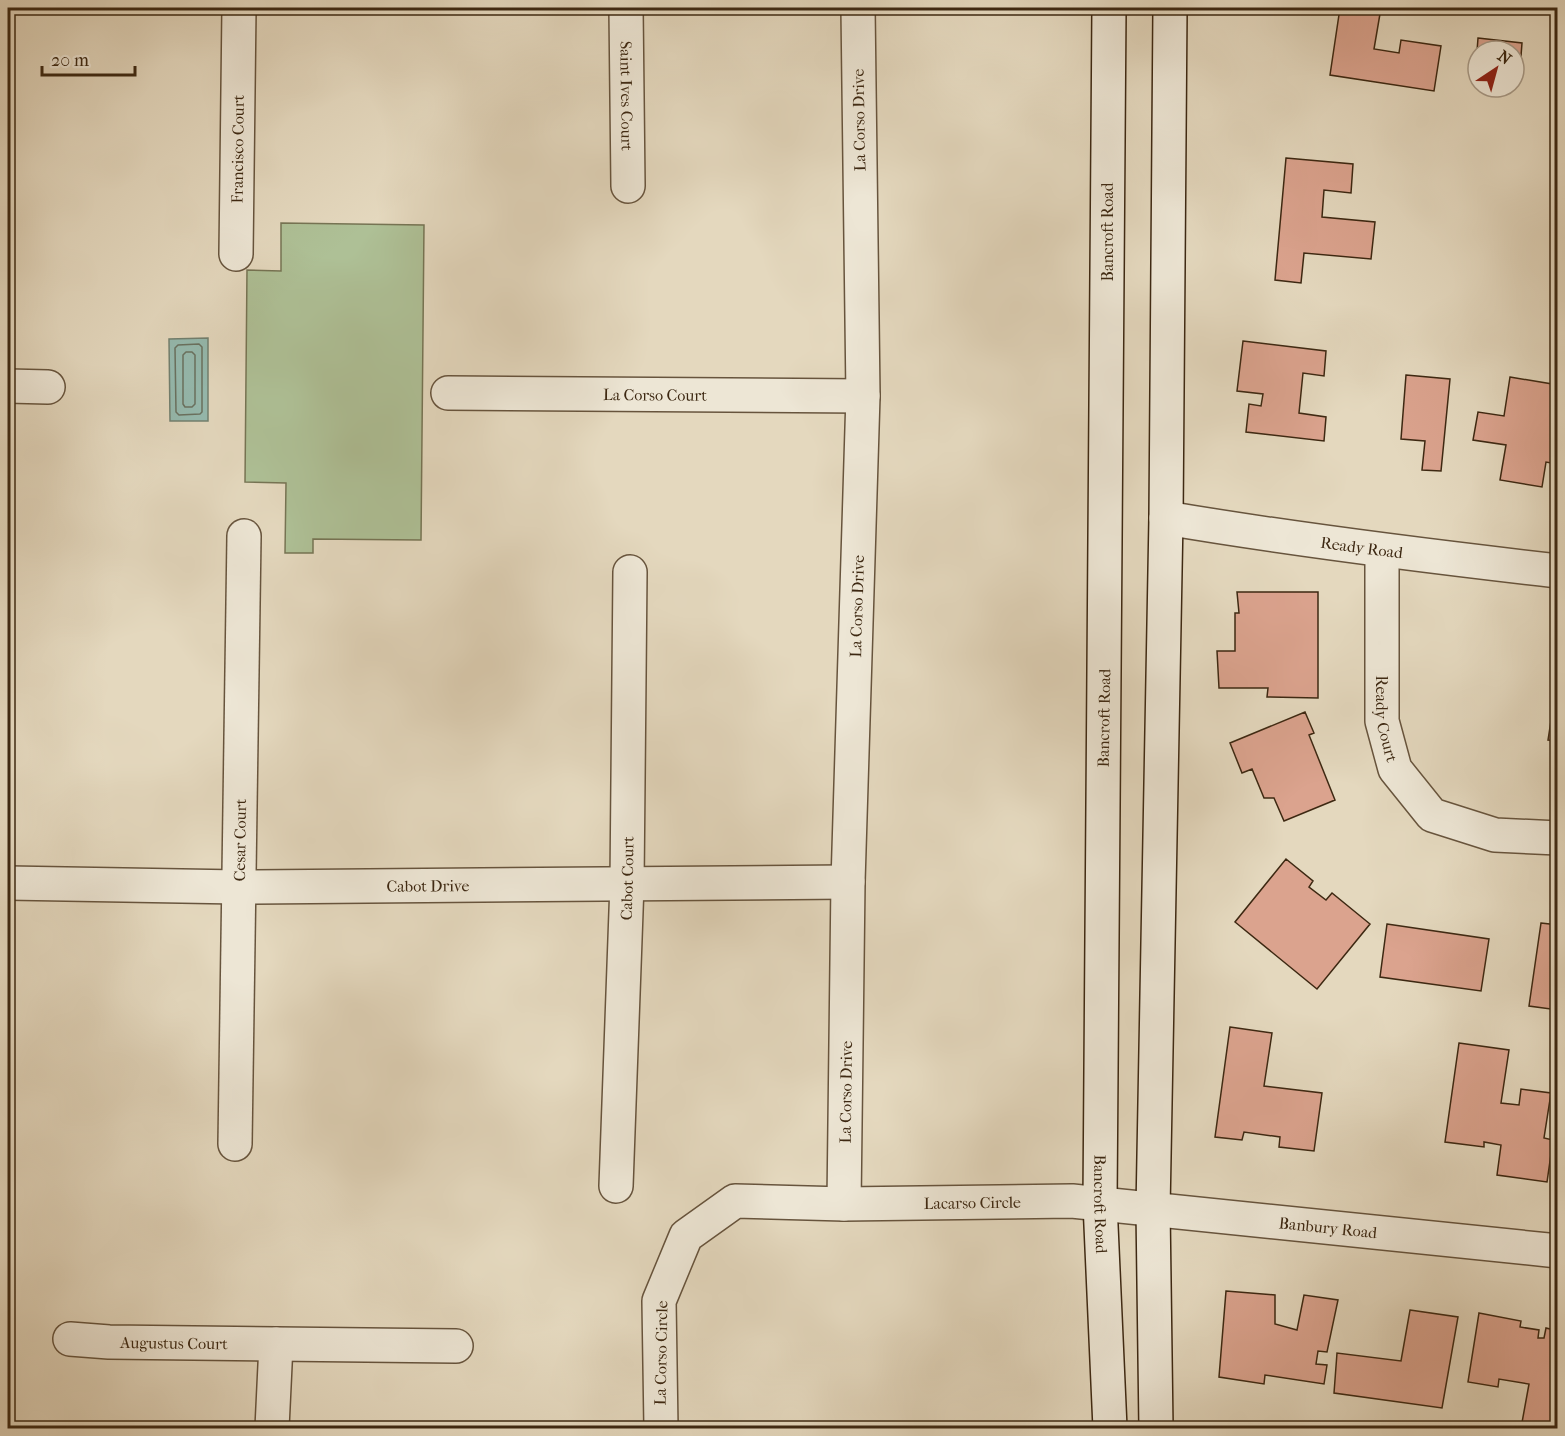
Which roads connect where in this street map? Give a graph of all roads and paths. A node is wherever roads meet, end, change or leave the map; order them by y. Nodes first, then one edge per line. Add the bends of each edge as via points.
1 (239, 8) edge
2 (626, 8) edge
3 (858, 8) edge
4 (1109, 8) edge
5 (1170, 8) edge
6 (628, 186) dead end
7 (236, 254) dead end
8 (8, 386) edge
9 (48, 387) dead end
10 (448, 393) dead end
11 (862, 396) junction
12 (1166, 518) junction
13 (244, 536) dead end
14 (1383, 551) junction
15 (1557, 571) edge
16 (630, 572) dead end
17 (1557, 838) edge
18 (848, 882) junction
19 (8, 883) edge
20 (627, 884) junction
21 (238, 887) junction
22 (235, 1144) dead end
23 (616, 1186) dead end
24 (1100, 1203) junction
25 (844, 1204) junction
26 (1153, 1209) junction
27 (1557, 1251) edge
28 (70, 1339) dead end
29 (276, 1344) junction
30 (456, 1346) dead end
31 (272, 1428) edge
32 (661, 1428) edge
33 (1110, 1428) edge
34 (1156, 1428) edge

1 - 7 street, Francisco Court
2 - 6 street, Saint Ives Court
3 - 11 street, La Corso Drive
4 - 24 street, Bancroft Road
5 - 12 street
8 - 9 street
10 - 11 street, La Corso Court
11 - 18 street, La Corso Drive
12 - 14 street, Ready Road
12 - 26 street
13 - 21 street, Cesar Court
14 - 15 street, Ready Road
14 - 17 street, Ready Court via 1382,722 1395,769 1432,815 1495,836
16 - 20 street, Cabot Court
18 - 20 street, Cabot Drive
18 - 25 street, La Corso Drive
19 - 21 street, Cabot Drive
20 - 21 street, Cabot Drive
20 - 23 street, Cabot Court
21 - 22 street, Cesar Court
24 - 25 street, Lacarso Circle
24 - 26 street, Banbury Road
24 - 33 street, Bancroft Road
25 - 32 street, La Corso Circle via 735,1201 686,1236 659,1301
26 - 27 street, Banbury Road
26 - 34 street
28 - 29 street, Augustus Court
29 - 30 street, Augustus Court
29 - 31 street

